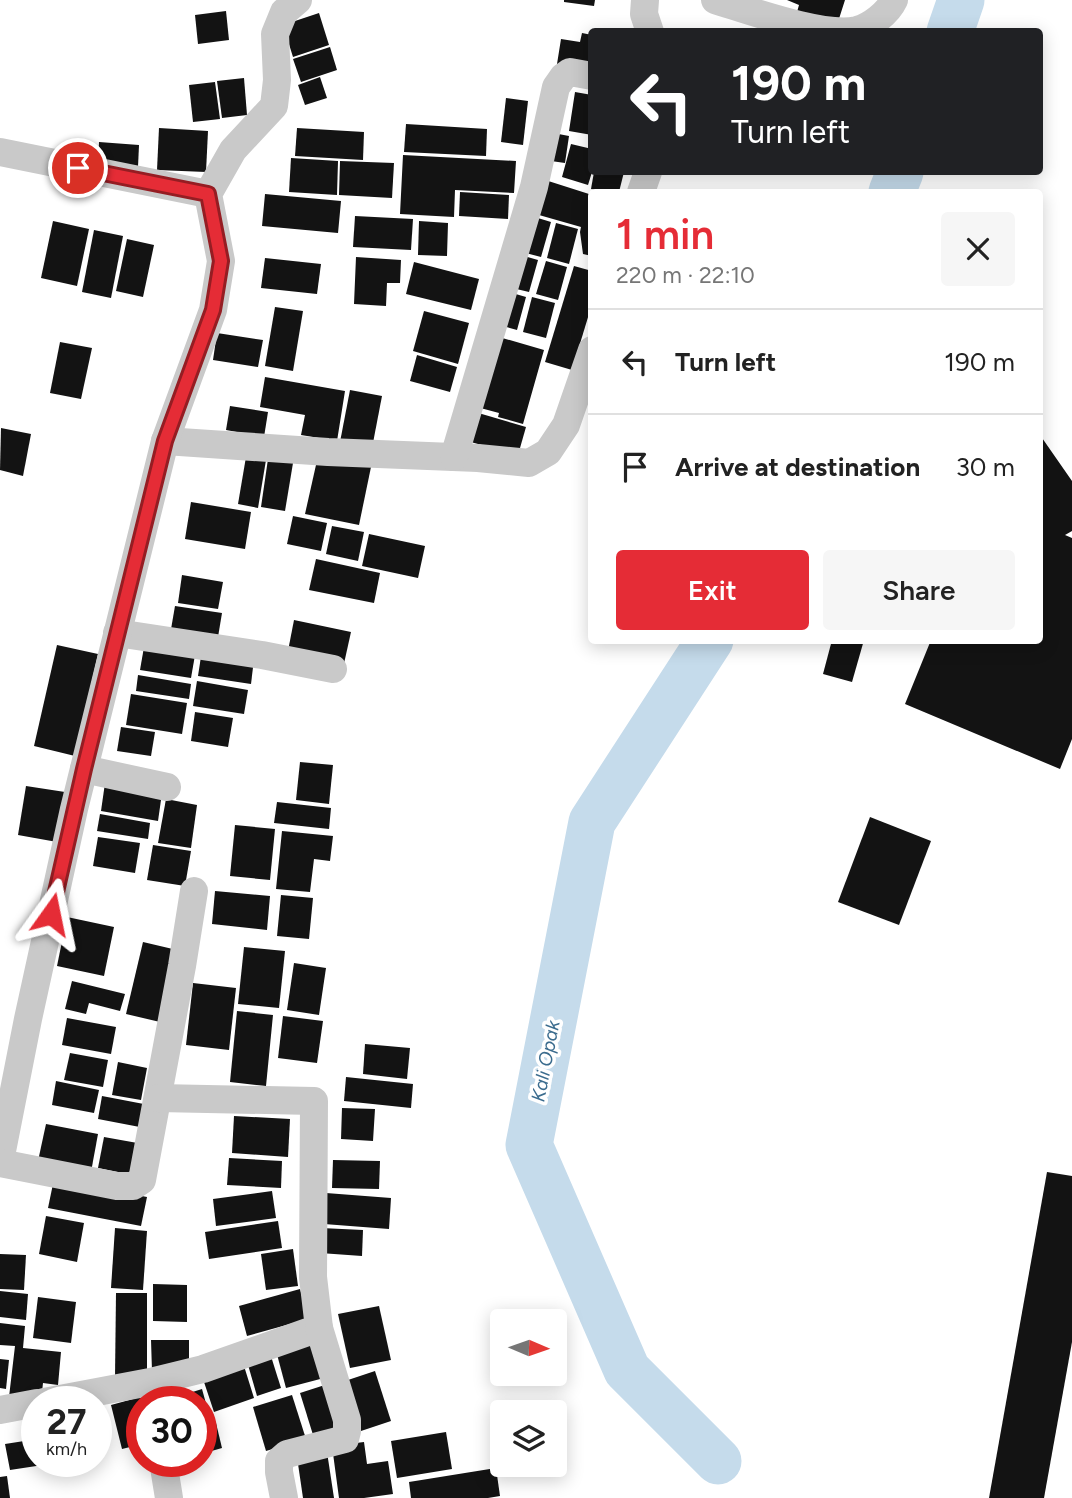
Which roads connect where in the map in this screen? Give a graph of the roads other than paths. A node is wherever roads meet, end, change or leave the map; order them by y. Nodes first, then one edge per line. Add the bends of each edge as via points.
1 (298, 0) edge
2 (645, 0) edge
3 (715, 0) edge
4 (894, 0) edge
5 (766, 7) edge
6 (649, 28) edge
7 (818, 28) edge
8 (861, 28) edge
9 (588, 75) edge
10 (0, 152) edge
11 (208, 194) junction
12 (588, 362) edge
13 (165, 441) junction
14 (454, 457) junction
15 (117, 633) junction
16 (333, 669) dead end
17 (84, 769) junction
18 (167, 787) dead end
19 (194, 891) dead end
20 (158, 1098) junction
21 (0, 1162) edge
22 (319, 1328) junction
23 (166, 1386) edge
24 (21, 1406) edge
25 (0, 1410) edge
26 (166, 1477) edge
27 (169, 1498) edge
28 (284, 1498) edge

1 - 11 street via 284,12 275,34 274,106 233,150
2 - 6 street
3 - 5 street
4 - 8 street via 875,21
5 - 7 street
9 - 14 street via 570,72 556,86 534,187
10 - 11 street
11 - 13 street via 221,261 213,310
12 - 14 street via 566,425 548,452 529,464
13 - 14 street
13 - 15 street
15 - 16 street
15 - 17 street
17 - 18 street
17 - 21 street
19 - 20 street
20 - 21 street via 144,1175 133,1186
20 - 22 street via 314,1101 313,1277
22 - 23 street
22 - 28 street via 347,1431 345,1439 287,1454 279,1461
24 - 25 street
26 - 27 street

